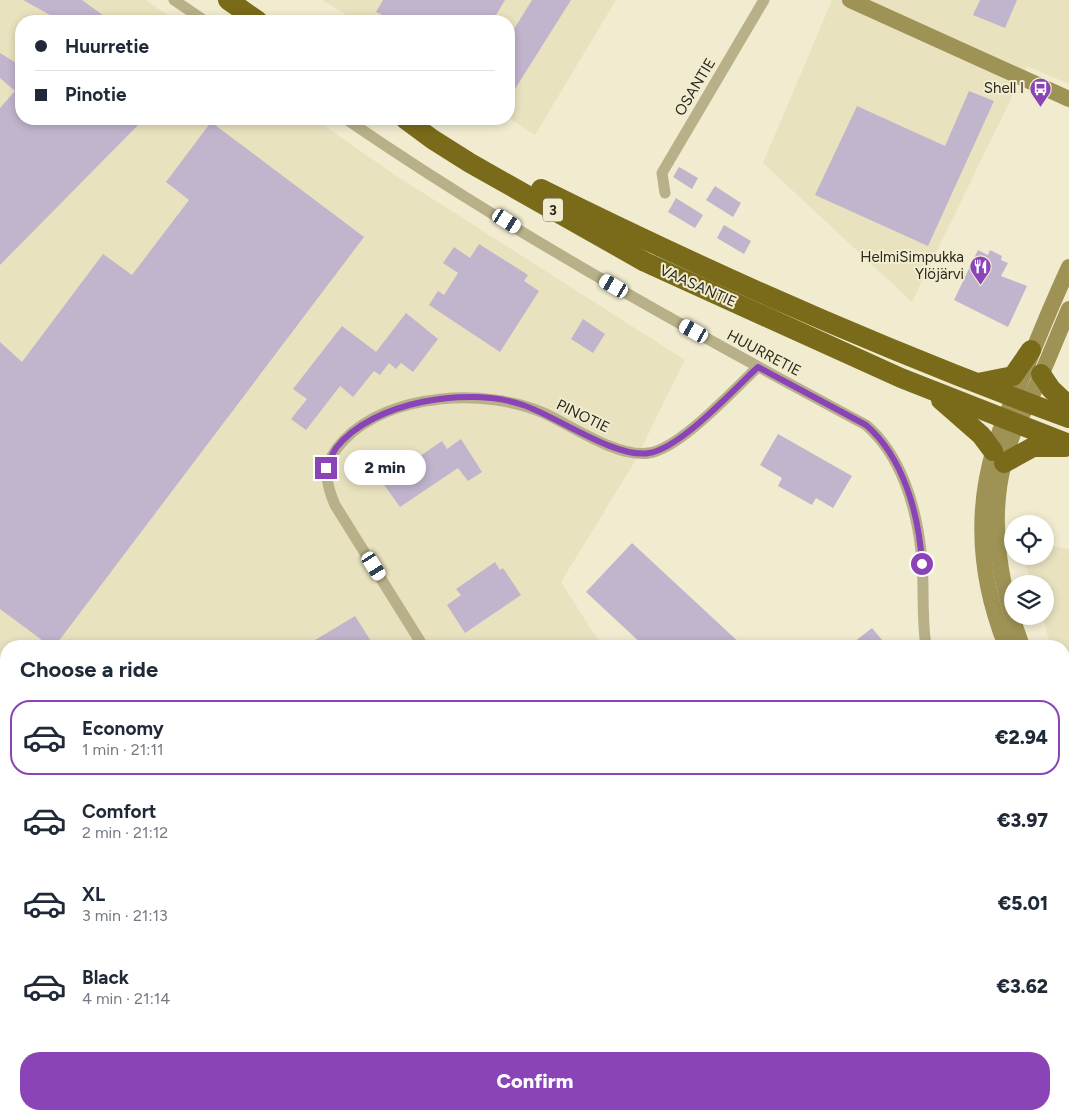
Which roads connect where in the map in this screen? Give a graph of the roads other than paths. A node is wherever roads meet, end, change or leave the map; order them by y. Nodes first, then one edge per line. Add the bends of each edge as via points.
1 (174, 0) edge
2 (228, 0) edge
3 (764, 0) edge
4 (850, 0) edge
5 (196, 15) edge
6 (249, 15) edge
7 (1069, 100) edge
8 (355, 125) edge
9 (414, 125) edge
10 (418, 125) edge
11 (665, 193) dead end
12 (1069, 267) edge
13 (1069, 309) edge
14 (1031, 350) junction
15 (758, 367) junction
16 (1041, 374) junction
17 (978, 383) junction
18 (927, 389) junction
19 (1022, 400) junction
20 (1069, 406) edge
21 (1069, 418) edge
22 (1011, 421) junction
23 (1069, 446) edge
24 (999, 457) junction
25 (419, 640) edge
26 (926, 640) edge
27 (1004, 640) edge
28 (1020, 640) edge

1 - 5 street
2 - 6 highway
3 - 11 street, OSANTIE via 662,173
4 - 7 main road
8 - 15 street, HUURRETIE via 566,258
9 - 18 highway, VAASANTIE / 3 via 470,163 645,262
10 - 17 highway, VAASANTIE / 3 via 628,232
12 - 14 main road
13 - 16 main road
14 - 17 highway via 1013,376
14 - 19 main road
15 - 25 street, PINOTIE via 689,431 667,446 649,453 626,451 521,404 478,397 458,397 408,406 376,418 348,436 335,449 326,468 328,488
15 - 26 street, HUURRETIE via 866,425 878,435 895,460 911,504 921,551
16 - 19 main road
16 - 20 highway
17 - 19 highway, VAASANTIE / 3
18 - 22 highway, VAASANTIE / 3
18 - 24 highway via 958,413
19 - 21 highway, VAASANTIE / 3
19 - 22 main road
22 - 23 highway, VAASANTIE / 3
22 - 24 main road
23 - 24 highway via 1033,447
24 - 27 main road via 984,498 984,562 989,594
24 - 28 main road via 998,546 1008,606

